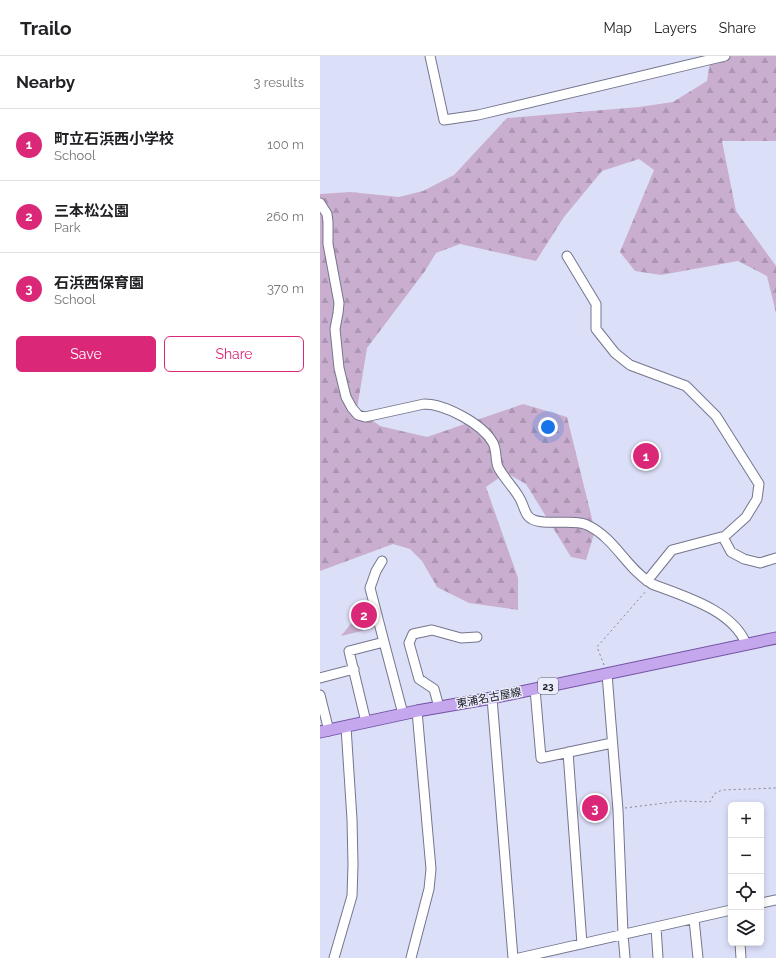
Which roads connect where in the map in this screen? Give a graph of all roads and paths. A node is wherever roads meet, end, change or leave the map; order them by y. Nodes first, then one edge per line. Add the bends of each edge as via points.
1 (430, 56) edge
2 (725, 56) edge
3 (320, 204) edge
4 (567, 256) dead end
5 (723, 537) junction
6 (776, 558) edge
7 (382, 561) dead end
8 (649, 583) junction
9 (477, 637) dead end
10 (776, 638) edge
11 (384, 642) junction
12 (746, 644) junction
13 (354, 669) junction
14 (607, 674) junction
15 (320, 678) edge
16 (535, 689) junction
17 (320, 696) edge
18 (492, 698) junction
19 (438, 707) junction
20 (417, 711) junction
21 (403, 714) junction
22 (366, 722) junction
23 (346, 727) junction
24 (324, 731) edge
25 (612, 743) junction
26 (568, 752) junction
27 (776, 788) edge
28 (618, 810) junction
29 (776, 900) edge
30 (764, 902) edge
31 (728, 911) edge
32 (694, 919) junction
33 (656, 927) junction
34 (623, 934) junction
35 (582, 944) junction
36 (740, 946) edge
37 (540, 956) edge
38 (334, 958) edge
39 (411, 958) edge
40 (513, 958) edge
41 (519, 958) edge
42 (625, 958) edge
43 (658, 958) edge
44 (698, 958) edge
45 (741, 958) edge

1 - 2 street via 444,120 478,115
3 - 8 street via 327,214 328,244 339,303 335,329 339,368 346,398 358,416 365,417 430,404 461,416 488,435 494,445 499,468 520,498 529,517 542,522 583,523 589,526 608,540
4 - 5 street via 596,304 596,329 615,353 630,365 686,386 716,416 759,484 757,498 746,517
5 - 6 street via 730,552 744,559 760,563
5 - 8 street via 672,550
7 - 11 street via 370,588
8 - 12 street via 700,603 728,619 743,636
8 - 14 path via 597,647
9 - 19 street via 461,638 432,630 413,634 410,638 409,643 419,679 434,689
10 - 12 main road, 東浦名古屋線 / 23
11 - 13 street via 349,652
11 - 21 street
12 - 14 main road, 東浦名古屋線 / 23
13 - 15 street
13 - 22 street
14 - 16 main road, 東浦名古屋線 / 23
14 - 25 street
16 - 18 main road, 東浦名古屋線 / 23
16 - 26 street via 541,758
17 - 24 street
18 - 19 main road, 東浦名古屋線 / 23
18 - 40 street
19 - 20 main road, 東浦名古屋線 / 23
20 - 21 main road, 東浦名古屋線 / 23
20 - 39 street via 431,869 430,889
21 - 22 main road, 東浦名古屋線 / 23
22 - 23 main road, 東浦名古屋線 / 23
23 - 24 main road, 東浦名古屋線 / 23
23 - 38 street via 352,819 352,896
25 - 26 street
25 - 28 street
26 - 35 street
27 - 28 path via 722,790 714,794 710,802 681,800
28 - 34 street
29 - 30 street
31 - 32 street
32 - 33 street
32 - 44 street
33 - 34 street
33 - 43 street
34 - 35 street
34 - 42 street
35 - 37 street
36 - 45 street
37 - 41 street

